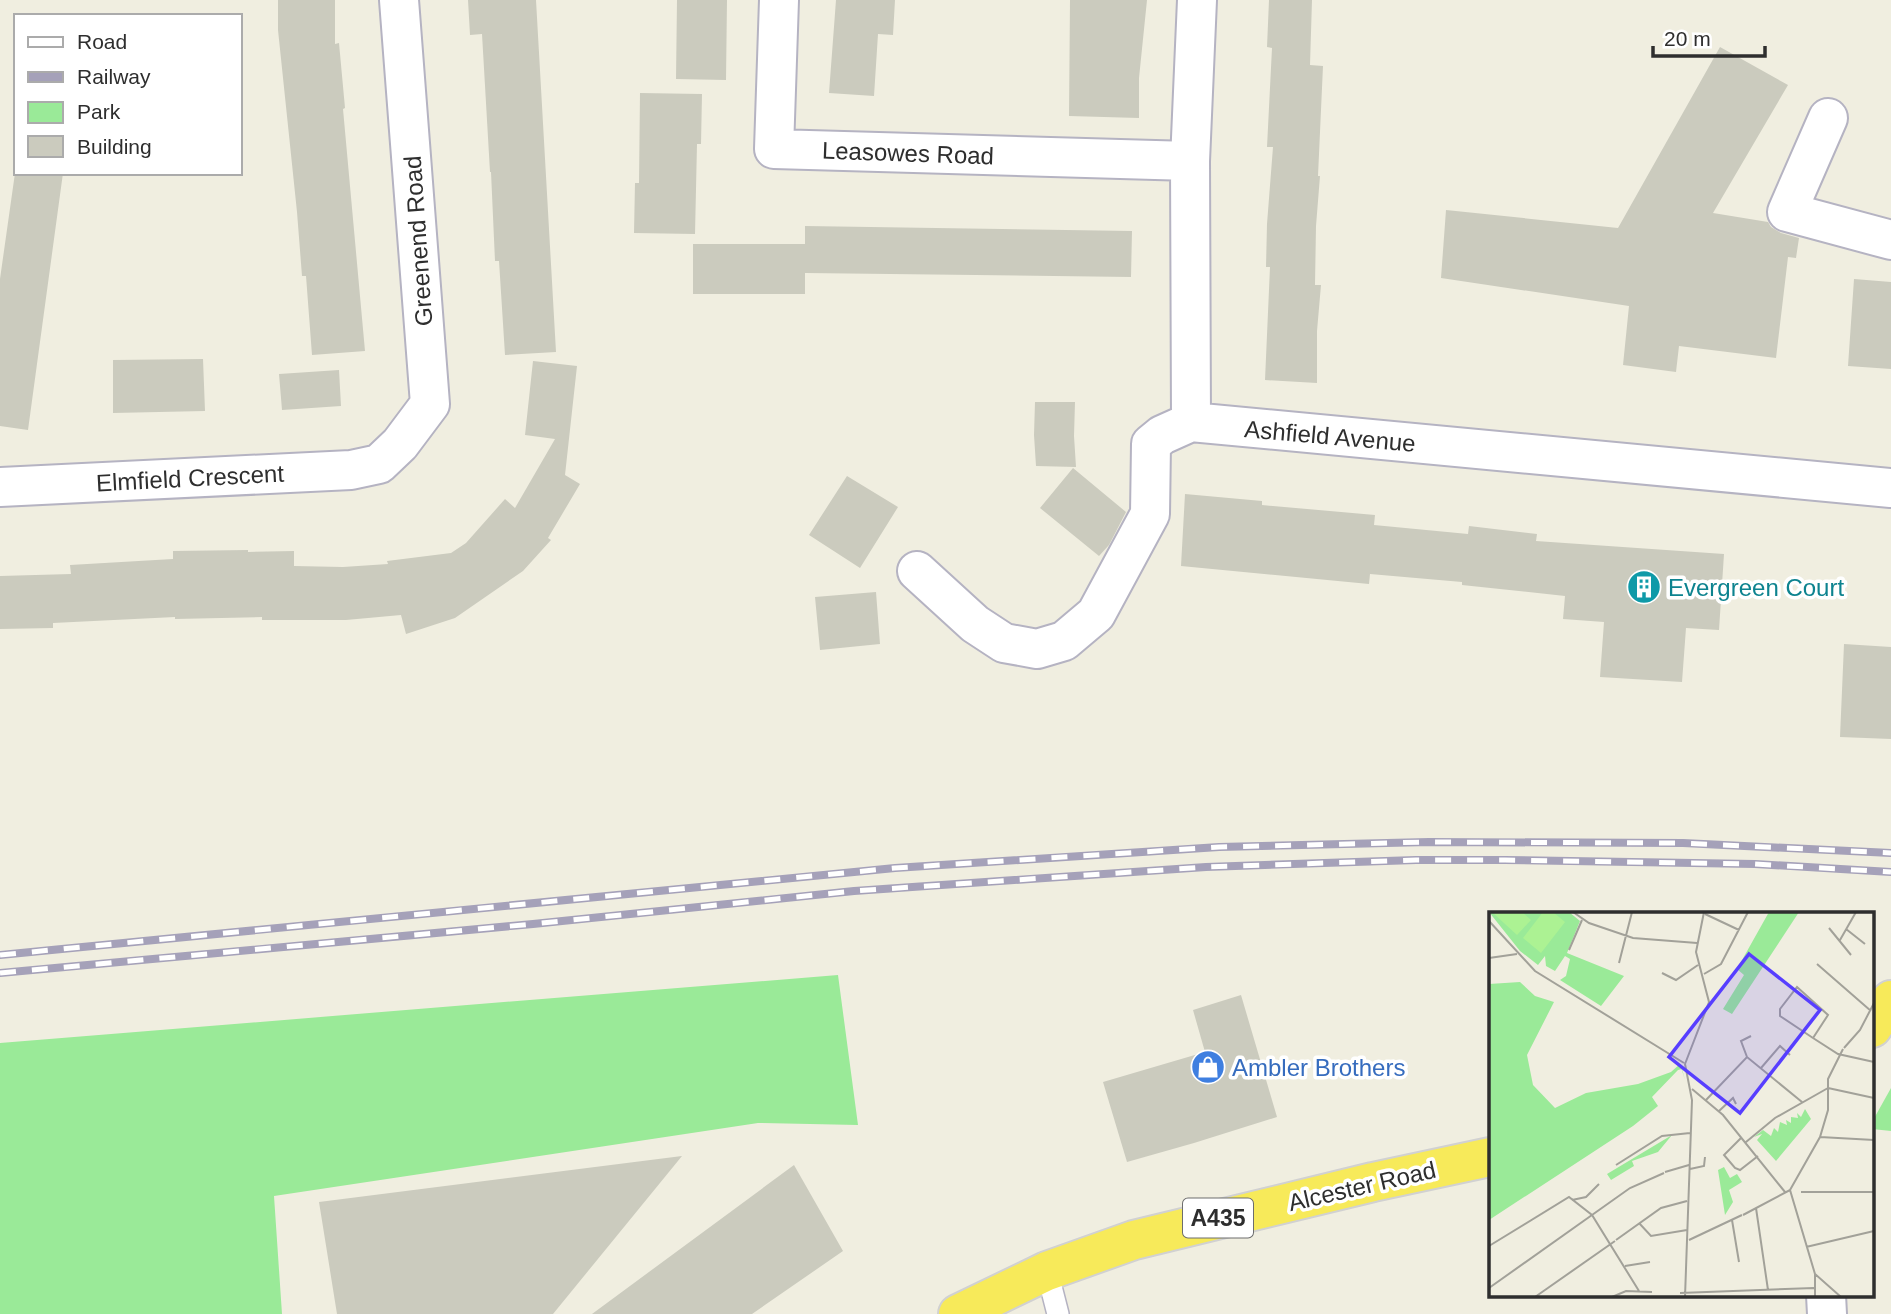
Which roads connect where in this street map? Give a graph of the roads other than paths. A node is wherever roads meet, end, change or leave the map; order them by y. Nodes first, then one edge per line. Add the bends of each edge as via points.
1 (399, 0) edge
2 (779, 0) edge
3 (1197, 0) edge
4 (1828, 118) dead end
5 (1190, 162) junction
6 (1891, 240) edge
7 (1191, 422) junction
8 (379, 464) joint
9 (0, 487) edge
10 (1891, 488) edge
11 (917, 571) dead end
12 (1891, 1000) edge
13 (1874, 1025) edge
14 (1489, 1157) edge
15 (1046, 1271) junction
16 (1826, 1296) edge
17 (958, 1314) edge
18 (1058, 1314) edge
19 (1827, 1314) edge

1 - 8 street, Greenend Road via 430,404
2 - 5 street, Leasowes Road via 774,149
3 - 5 street
4 - 6 street via 1787,212
5 - 7 street
7 - 10 street, Ashfield Avenue
7 - 11 street via 1151,444 1150,514 1097,614 1064,641 1037,649 1004,643 975,624
8 - 9 street, Elmfield Crescent via 351,470
12 - 13 highway
14 - 15 highway, Alcester Road / A435 via 1147,1236
15 - 17 highway, Alcester Road / A435
15 - 18 lane
16 - 19 street

